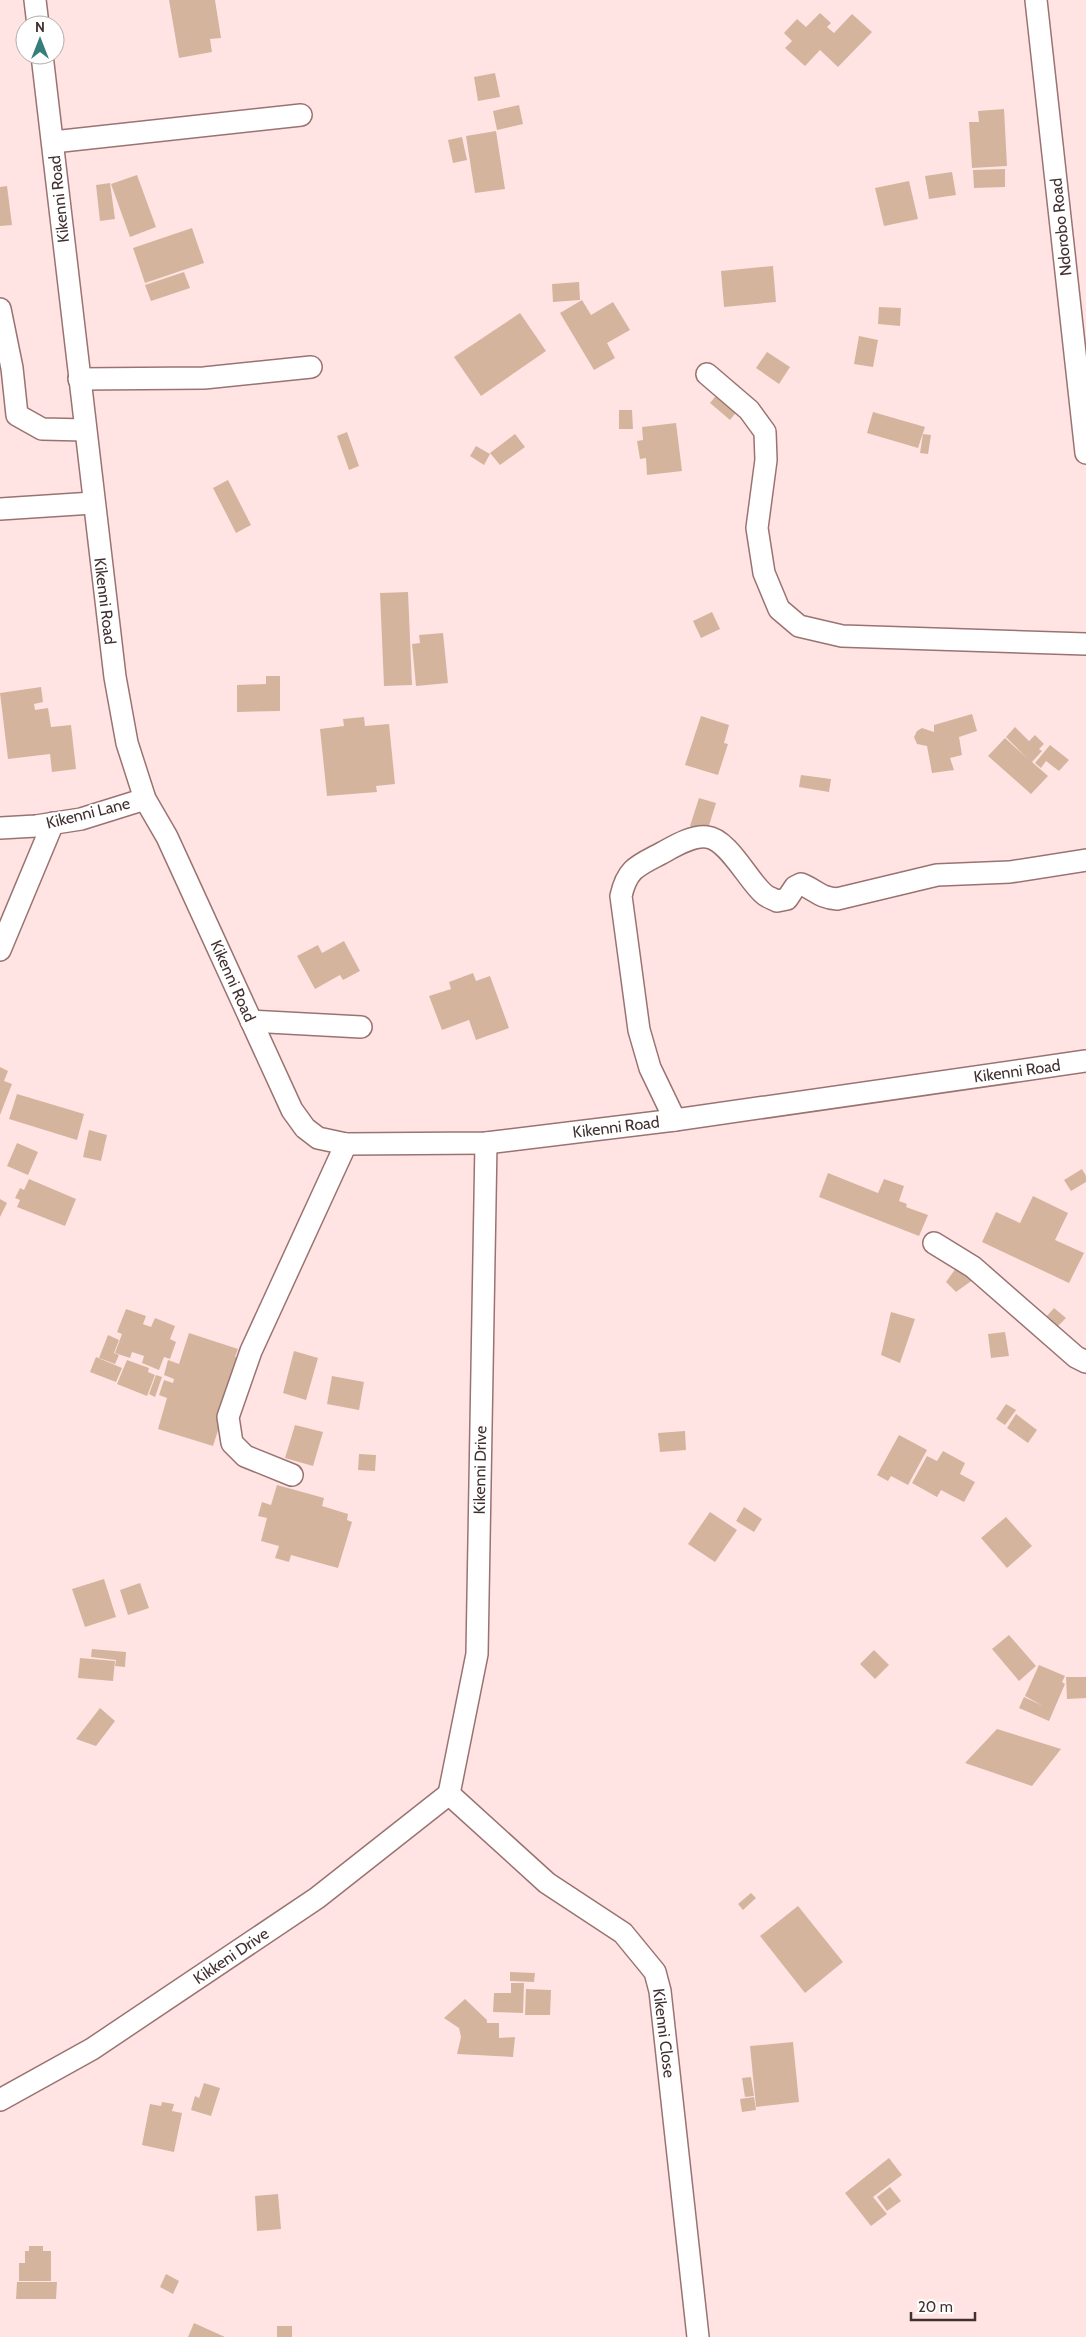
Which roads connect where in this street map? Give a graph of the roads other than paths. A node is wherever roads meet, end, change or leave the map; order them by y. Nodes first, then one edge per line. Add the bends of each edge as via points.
1 (35, 0) edge
2 (1036, 0) edge
3 (37, 15) edge
4 (43, 65) edge
5 (301, 115) dead end
6 (53, 142) junction
7 (0, 309) edge
8 (310, 367) dead end
9 (707, 374) dead end
10 (79, 379) junction
11 (85, 430) junction
12 (1086, 453) edge
13 (93, 503) junction
14 (0, 509) edge
15 (1086, 644) edge
16 (146, 799) junction
17 (53, 823) junction
18 (0, 828) edge
19 (1086, 860) edge
20 (0, 950) edge
21 (251, 1021) junction
22 (361, 1027) dead end
23 (1086, 1061) edge
24 (675, 1120) junction
25 (346, 1144) junction
26 (486, 1144) junction
27 (934, 1244) dead end
28 (1086, 1362) edge
29 (292, 1475) dead end
30 (449, 1794) junction
31 (0, 2100) edge
32 (698, 2337) edge

1 - 3 street
2 - 12 street, Ndorobo Road
4 - 6 street, Kikenni Road
5 - 6 street
6 - 10 street, Kikenni Road
7 - 11 street via 12,368 17,415 42,429
8 - 10 street via 204,378
9 - 15 street via 749,410 765,432 766,460 757,528 764,573 779,609 799,626 842,636
10 - 11 street, Kikenni Road
11 - 13 street, Kikenni Road
13 - 14 street
13 - 16 street, Kikenni Road via 115,677 127,743
16 - 17 street, Kikenni Lane via 81,819
16 - 21 street, Kikenni Road via 167,837
17 - 18 street, Kikenni Lane
17 - 20 street
19 - 24 street via 1010,872 937,875 836,899 816,894 802,884 795,887 787,899 777,901 763,893 739,862 714,838 706,836 675,846 636,866 625,879 621,896 638,1030 650,1068
21 - 22 street
21 - 25 street, Kikenni Road via 292,1110 305,1128 318,1138
23 - 24 street, Kikenni Road
24 - 26 street, Kikenni Road
25 - 26 street, Kikenni Road
25 - 29 street via 251,1352 228,1417 232,1443 245,1456
26 - 30 street, Kikenni Drive via 477,1654
27 - 28 street via 973,1267 1076,1357
30 - 31 street, Kikkeni Drive via 316,1898 92,2049
30 - 32 street, Kikenni Close via 547,1883 623,1933 655,1972 660,1991

